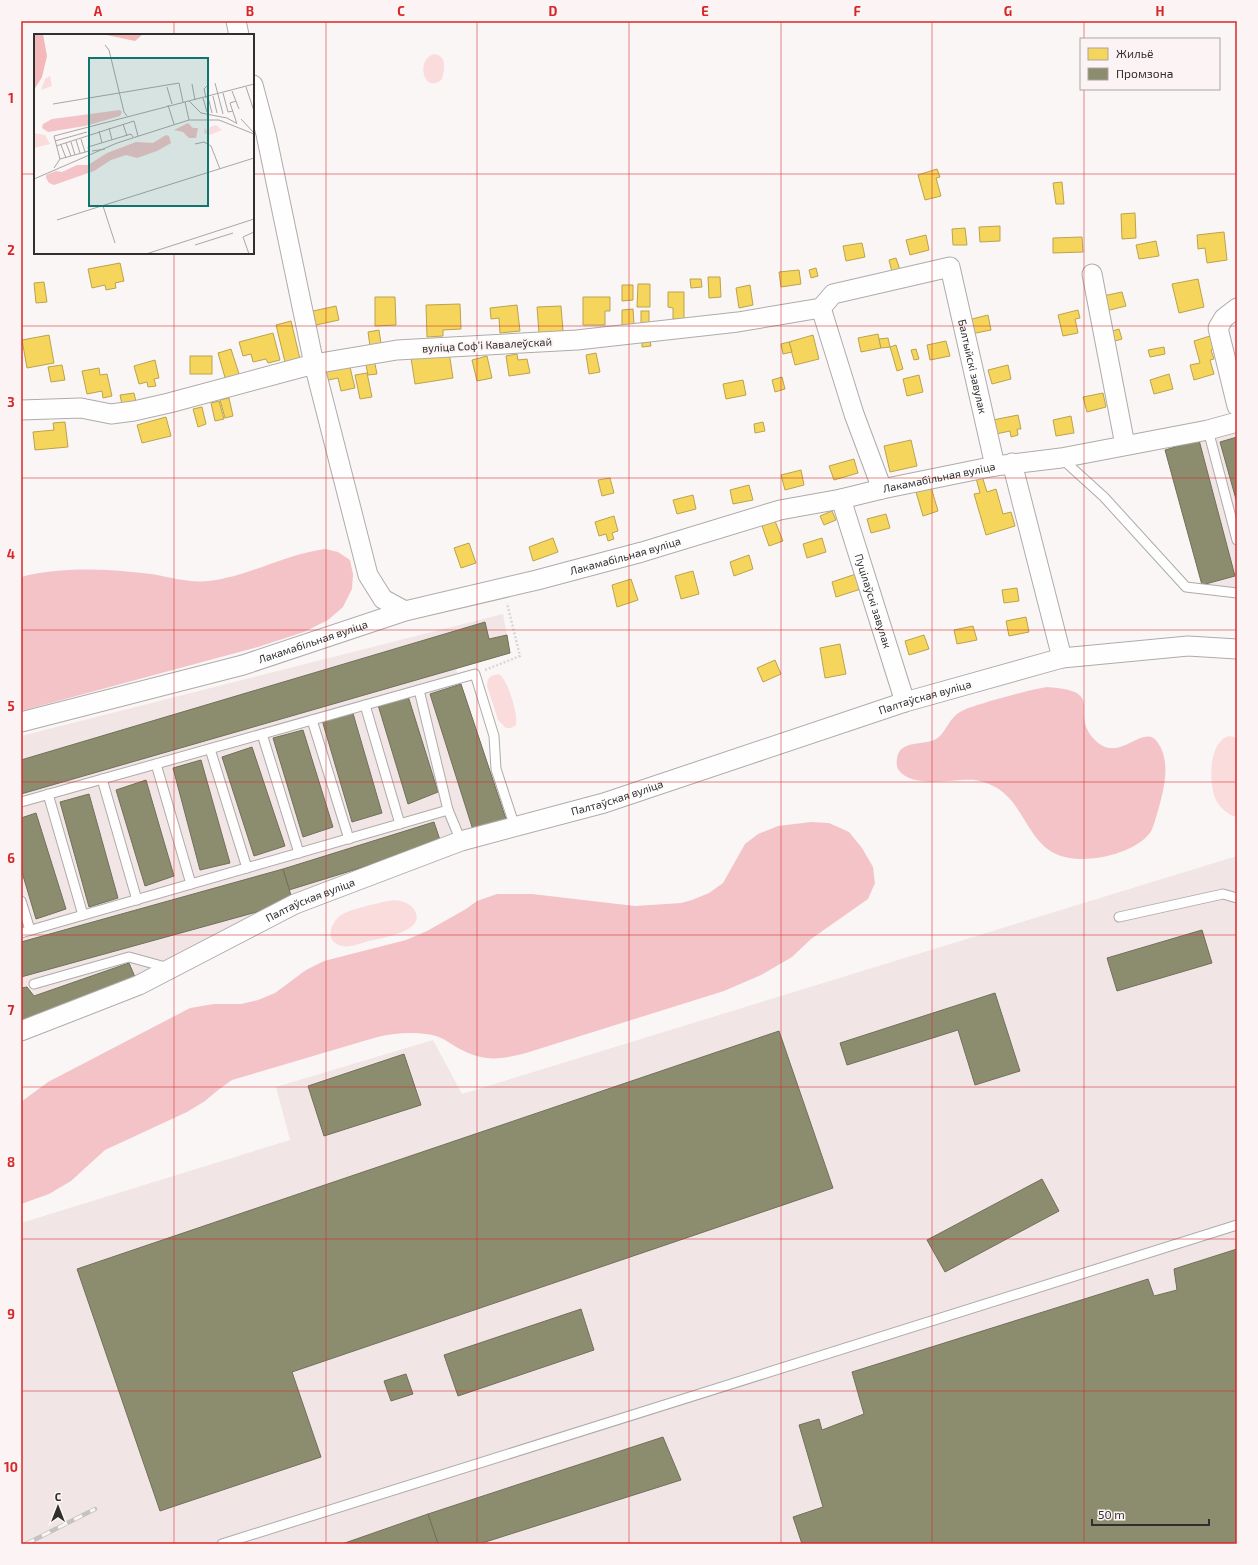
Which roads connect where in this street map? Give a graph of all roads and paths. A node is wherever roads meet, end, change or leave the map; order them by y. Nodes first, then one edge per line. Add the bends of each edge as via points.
1 (236, 21) edge
2 (239, 34) edge
3 (254, 89) edge
4 (1092, 274) dead end
5 (821, 308) junction
6 (1237, 308) edge
7 (314, 364) junction
8 (1237, 406) edge
9 (21, 410) edge
10 (1237, 422) edge
11 (1208, 430) junction
12 (1125, 445) junction
13 (1060, 458) junction
14 (1003, 465) junction
15 (882, 489) junction
16 (841, 499) junction
17 (1237, 540) edge
18 (503, 588) junction
19 (1237, 593) edge
20 (405, 611) junction
21 (1237, 650) edge
22 (1062, 658) junction
23 (475, 674) junction
24 (419, 690) junction
25 (905, 702) junction
26 (364, 705) junction
27 (312, 720) junction
28 (21, 722) edge
29 (262, 734) junction
30 (210, 748) junction
31 (156, 764) junction
32 (102, 779) junction
33 (48, 794) junction
34 (21, 802) edge
35 (448, 810) junction
36 (400, 824) junction
37 (515, 827) junction
38 (349, 839) junction
39 (461, 841) junction
40 (299, 853) junction
41 (247, 868) junction
42 (190, 884) junction
43 (1237, 898) edge
44 (137, 900) junction
45 (21, 901) edge
46 (83, 915) junction
47 (1119, 918) dead end
48 (26, 932) edge
49 (170, 968) junction
50 (34, 984) dead end
51 (21, 1031) edge
52 (1237, 1225) edge
53 (222, 1544) edge

1 - 2 street
3 - 7 street via 266,134
4 - 12 street
5 - 7 street, вуліца Софʼі Кавалеўскай via 738,322 577,340 397,350
5 - 14 street, Балтыйскі завулак via 833,294 950,267
5 - 15 street via 854,414
6 - 8 street via 1224,318 1218,328
7 - 9 street, вуліца Софʼі Кавалеўскай via 134,411 110,414 81,408
7 - 20 street via 368,576 383,599
10 - 11 street, Лакамабільная вуліца
11 - 12 street, Лакамабільная вуліца
11 - 17 lane
12 - 13 street, Лакамабільная вуліца
13 - 14 street, Лакамабільная вуліца
13 - 19 lane via 1104,497 1186,587
14 - 15 street, Лакамабільная вуліца
14 - 22 street, Балтыйскі завулак
15 - 16 street, Лакамабільная вуліца
16 - 18 street, Лакамабільная вуліца via 780,510 642,552
16 - 25 street, Пуцілаўскі завулак
18 - 20 street, Лакамабільная вуліца
18 - 23 path via 520,656
20 - 28 street, Лакамабільная вуліца via 243,665
21 - 22 street, Палтаўская вуліца via 1188,646
22 - 25 street, Палтаўская вуліца
23 - 24 lane
23 - 37 lane via 494,736 496,768
24 - 26 lane
24 - 35 lane
25 - 37 street, Палтаўская вуліца via 604,803
26 - 27 lane
26 - 36 lane
27 - 29 lane
27 - 38 lane
29 - 30 lane
29 - 40 lane
30 - 31 lane
30 - 41 lane
31 - 32 lane
31 - 42 lane
32 - 33 lane
32 - 44 lane
33 - 34 lane
33 - 46 lane
35 - 36 lane
35 - 39 lane
36 - 38 lane
37 - 39 street, Палтаўская вуліца
38 - 40 lane
39 - 49 street, Палтаўская вуліца via 295,904
40 - 41 lane
41 - 42 lane
42 - 44 lane
43 - 47 lane via 1224,894
44 - 46 lane
45 - 48 lane
46 - 48 lane
49 - 50 lane via 129,957
49 - 51 street, Палтаўская вуліца via 139,985
52 - 53 lane

